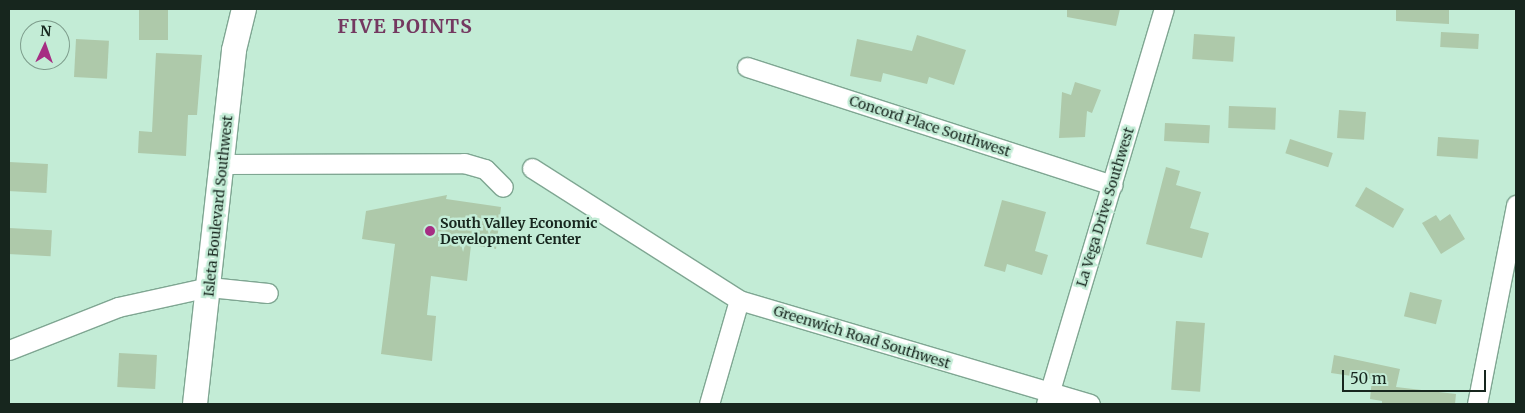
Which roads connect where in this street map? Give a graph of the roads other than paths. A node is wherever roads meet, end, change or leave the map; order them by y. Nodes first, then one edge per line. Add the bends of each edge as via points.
1 (244, 9) edge
2 (1164, 9) edge
3 (747, 67) dead end
4 (222, 164) junction
5 (532, 168) dead end
6 (1112, 185) junction
7 (503, 187) dead end
8 (1516, 205) edge
9 (209, 287) junction
10 (268, 293) dead end
11 (739, 300) junction
12 (9, 350) edge
13 (1048, 399) edge
14 (195, 404) edge
15 (709, 404) edge
16 (1090, 404) edge
17 (1477, 404) edge

1 - 4 main road, Isleta Boulevard Southwest via 234,50
2 - 6 street, La Vega Drive Southwest
3 - 6 street, Concord Place Southwest
4 - 7 street via 464,163 485,169
4 - 9 main road, Isleta Boulevard Southwest
5 - 11 street, Greenwich Road Southwest
6 - 13 street, La Vega Drive Southwest
8 - 17 street
9 - 10 street
9 - 12 street via 118,307
9 - 14 main road, Isleta Boulevard Southwest
11 - 13 street, Greenwich Road Southwest
11 - 15 street
13 - 16 street, Greenwich Road Southwest

